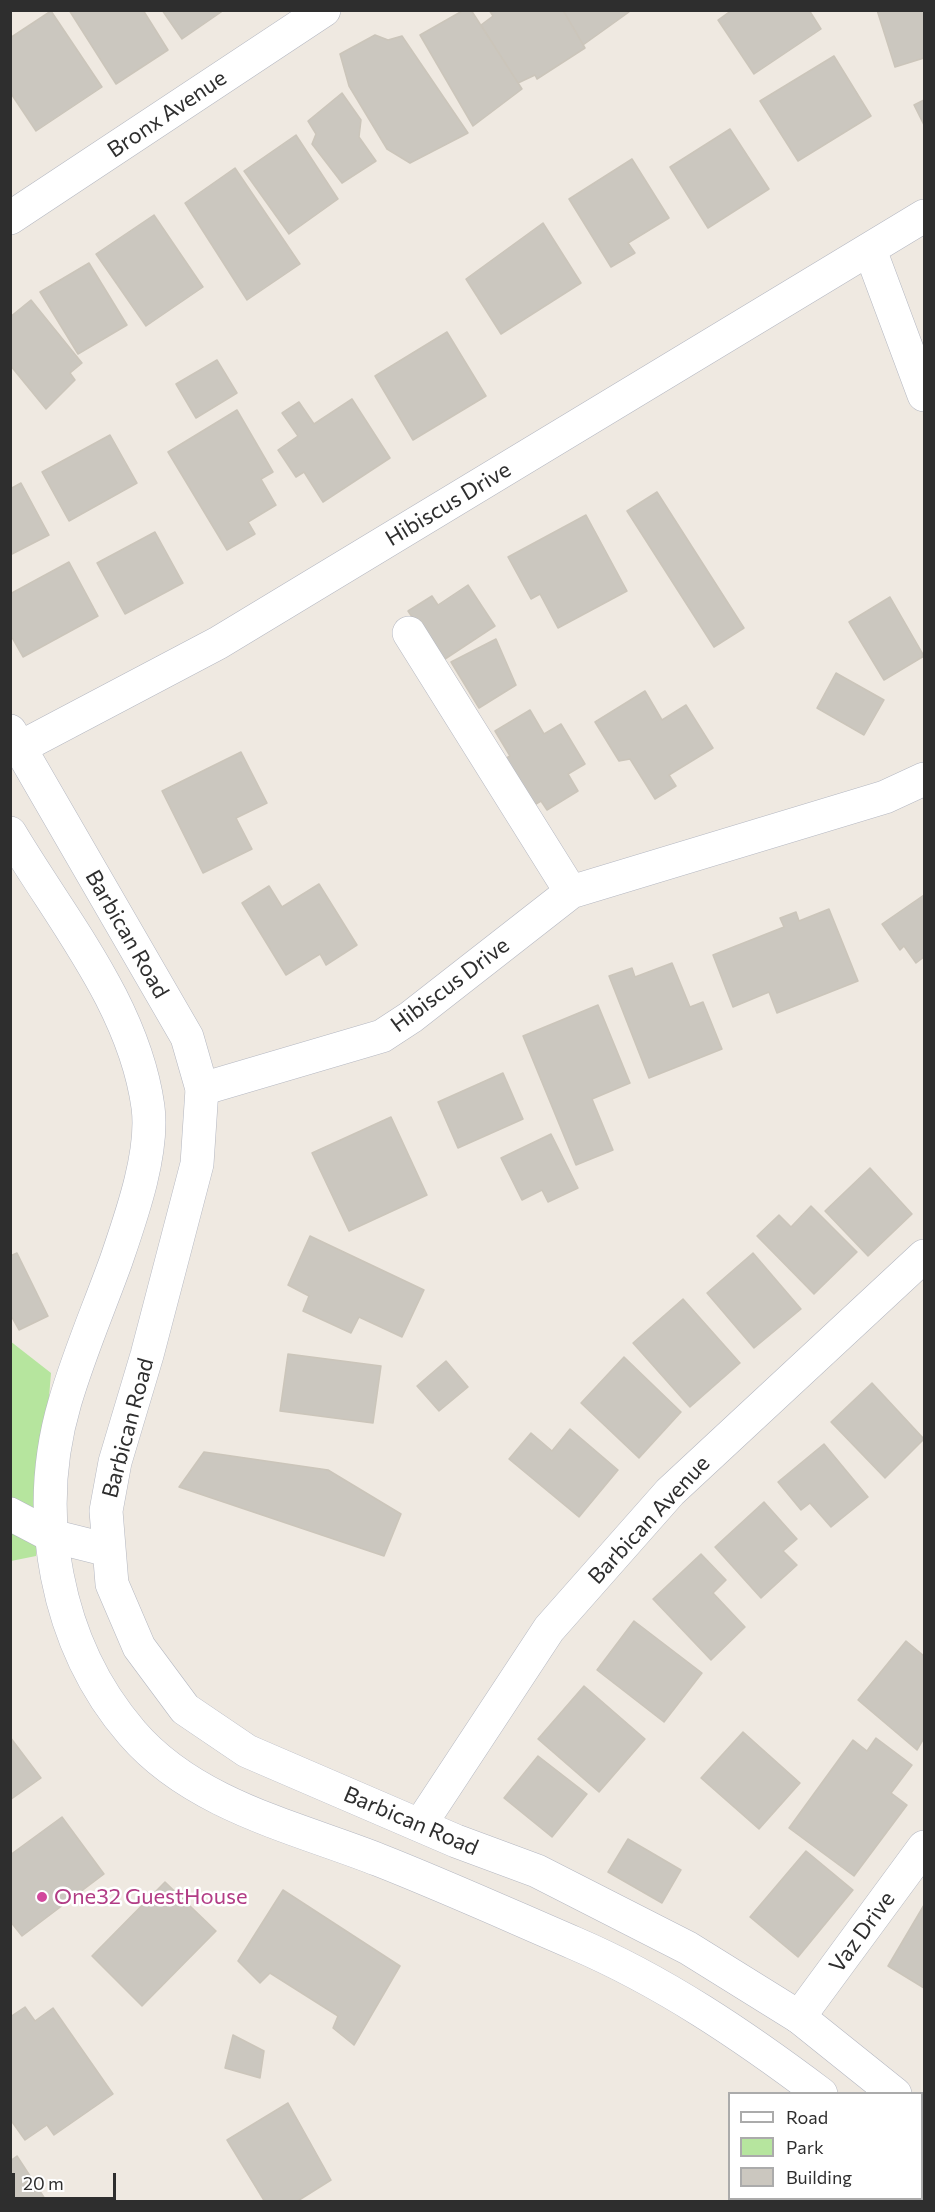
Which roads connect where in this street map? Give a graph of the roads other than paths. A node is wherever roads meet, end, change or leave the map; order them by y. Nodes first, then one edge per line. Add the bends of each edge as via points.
1 (324, 10) edge
2 (924, 216) edge
3 (10, 218) edge
4 (870, 250) junction
5 (924, 395) edge
6 (409, 633) dead end
7 (15, 739) edge
8 (924, 779) edge
9 (10, 833) edge
10 (572, 892) junction
11 (202, 1089) junction
12 (924, 1256) edge
13 (10, 1514) edge
14 (52, 1536) junction
15 (108, 1550) junction
16 (420, 1825) junction
17 (924, 1847) edge
18 (799, 2017) junction
19 (818, 2092) edge
20 (893, 2092) edge

1 - 3 street, Bronx Avenue
2 - 4 street, Hibiscus Drive
4 - 5 street
4 - 7 street, Hibiscus Drive via 218,643
6 - 10 street
7 - 11 street, Barbican Road via 187,1037
8 - 10 street, Hibiscus Drive via 885,798
9 - 14 street, Barbican Road via 108,991 137,1063 148,1110 146,1154 128,1225 64,1404 52,1475
10 - 11 street, Hibiscus Drive via 382,1036
11 - 15 street, Barbican Road via 197,1164 115,1462 106,1511
12 - 16 street, Barbican Avenue via 670,1492 549,1629
13 - 14 street
14 - 15 street
14 - 19 street, Barbican Road via 57,1584 68,1622 91,1674 132,1734 175,1771 233,1806 379,1860 579,1945 664,1986
15 - 16 street, Barbican Road via 112,1584 139,1647 185,1709 248,1751
16 - 18 street, Barbican Road via 537,1871 688,1948
17 - 18 street, Vaz Drive
18 - 20 street, Barbican Road

